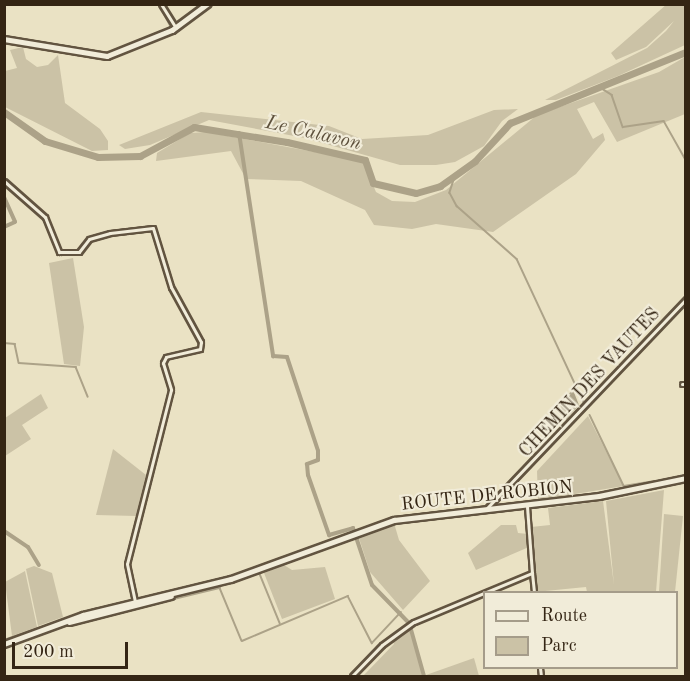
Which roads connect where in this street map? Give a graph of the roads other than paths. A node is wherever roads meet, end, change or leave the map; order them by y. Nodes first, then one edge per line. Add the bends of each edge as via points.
1 (161, 4) edge
2 (207, 4) edge
3 (176, 28) junction
4 (4, 39) edge
5 (4, 181) edge
6 (686, 299) edge
7 (686, 478) edge
8 (527, 506) junction
9 (487, 508) junction
10 (532, 573) junction
11 (194, 589) junction
12 (489, 591) edge
13 (534, 591) edge
14 (483, 593) edge
15 (135, 602) junction
16 (118, 610) junction
17 (56, 625) junction
18 (4, 644) edge
19 (352, 676) edge

1 - 3 street
2 - 3 main road
3 - 4 main road via 107,56
5 - 15 street via 45,217 59,252 79,252 89,239 110,233 153,228 171,287 201,342 200,349 166,357 163,363 171,390 127,564
6 - 9 street, CHEMIN DES VAUTES
7 - 8 main road, ROUTE DE ROBION via 627,492
8 - 9 main road, ROUTE DE ROBION
8 - 10 street
9 - 11 main road, ROUTE DE ROBION via 394,520
10 - 12 street
10 - 13 street
11 - 15 main road, ROUTE DE ROBION
11 - 16 main road, ROUTE DE ROBION
14 - 19 street via 414,622 382,645
15 - 16 street
15 - 17 main road, ROUTE DE ROBION
16 - 17 main road, ROUTE DE ROBION
17 - 18 main road, ROUTE DE ROBION

